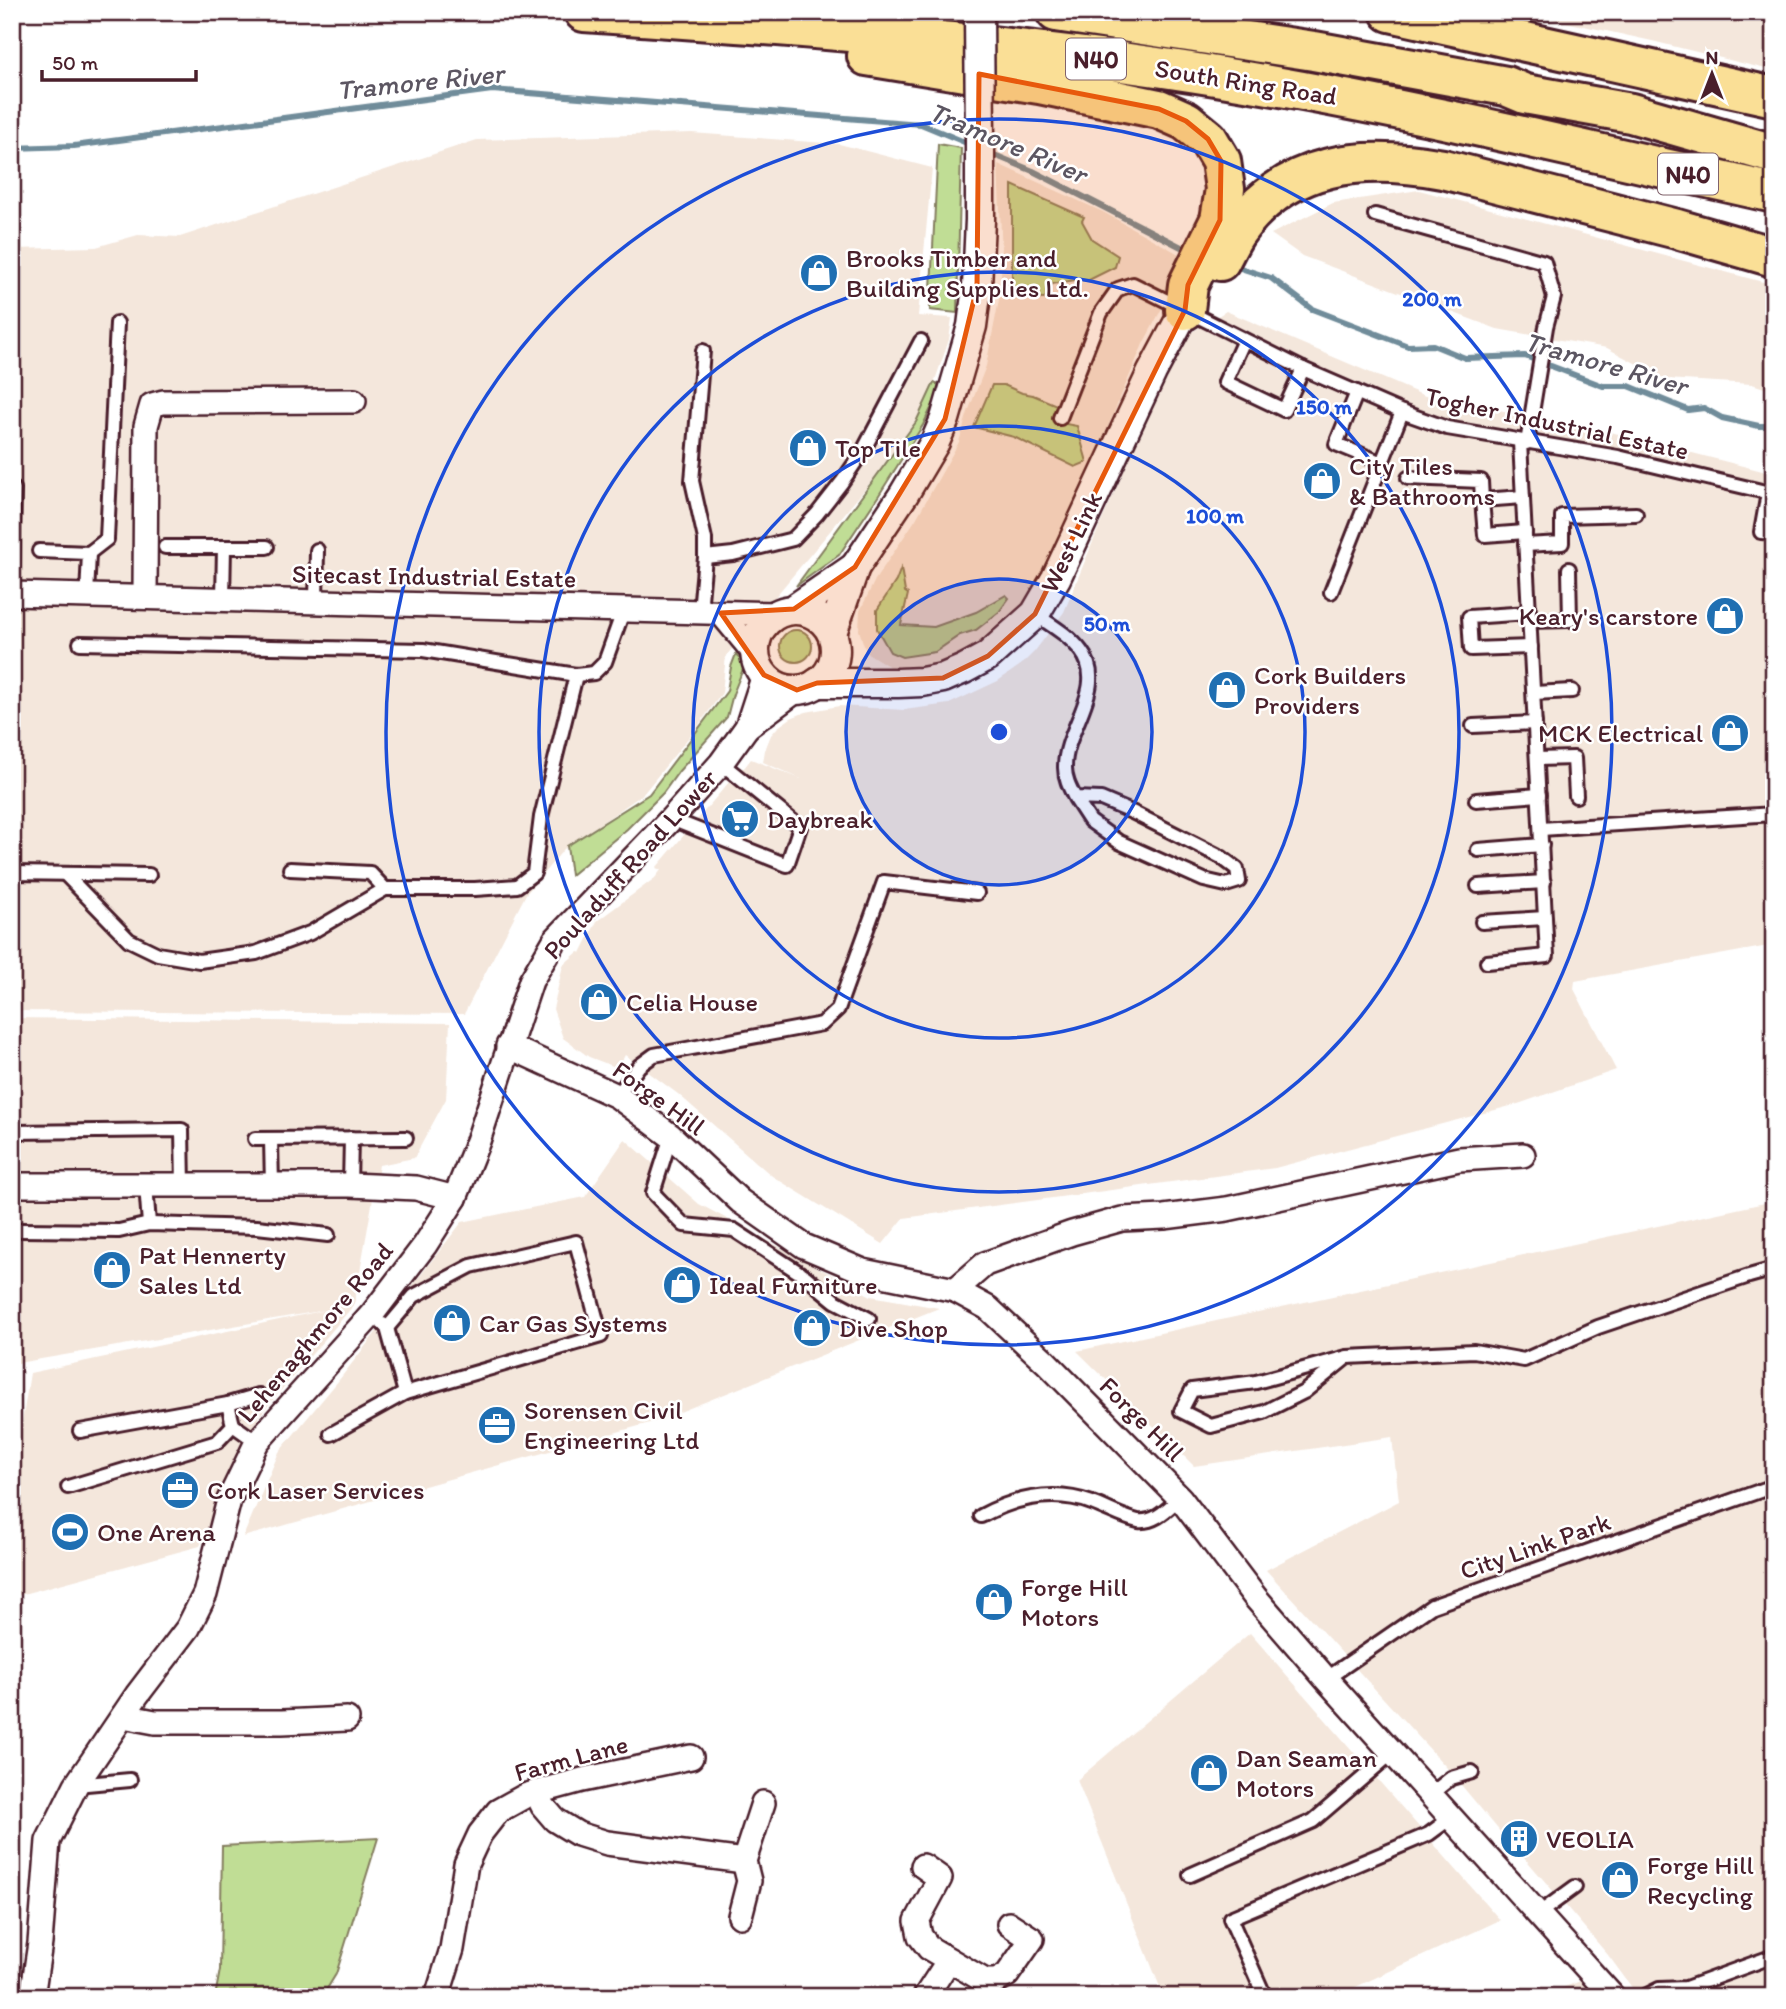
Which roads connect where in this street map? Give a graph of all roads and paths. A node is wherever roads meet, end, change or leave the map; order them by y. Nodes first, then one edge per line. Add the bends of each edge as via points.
1 (584, 12) edge
2 (979, 12) edge
3 (1056, 12) edge
4 (1390, 12) edge
5 (1774, 97) edge
6 (1356, 101) junction
7 (1632, 113) junction
8 (1774, 144) edge
9 (1601, 154) junction
10 (1774, 154) edge
11 (1774, 193) edge
12 (1774, 207) edge
13 (1376, 215) dead end
14 (1774, 219) edge
15 (1774, 257) edge
16 (1185, 310) junction
17 (117, 323) dead end
18 (1244, 340) junction
19 (921, 341) dead end
20 (703, 351) dead end
21 (1303, 369) junction
22 (1357, 393) junction
23 (354, 401) dead end
24 (1402, 412) junction
25 (1060, 418) dead end
26 (1523, 442) junction
27 (1382, 463) junction
28 (1408, 478) dead end
29 (14, 489) dead end
30 (1771, 493) edge
31 (1523, 497) junction
32 (1482, 499) junction
33 (1636, 514) dead end
34 (1774, 533) edge
35 (1525, 538) junction
36 (13, 543) edge
37 (165, 547) dead end
38 (224, 547) junction
39 (267, 547) dead end
40 (317, 550) dead end
41 (39, 551) dead end
42 (89, 553) junction
43 (705, 557) junction
44 (12, 565) edge
45 (855, 567) junction
46 (1569, 569) dead end
47 (1331, 592) dead end
48 (12, 594) edge
49 (87, 596) junction
50 (145, 597) junction
51 (223, 599) junction
52 (316, 601) junction
53 (624, 609) junction
54 (711, 612) junction
55 (786, 612) junction
56 (1035, 614) junction
57 (1529, 617) junction
58 (834, 639) junction
59 (80, 643) dead end
60 (1531, 647) junction
61 (760, 665) junction
62 (576, 675) junction
63 (879, 682) junction
64 (807, 687) junction
65 (1572, 691) dead end
66 (1534, 692) junction
67 (1535, 723) junction
68 (1473, 726) dead end
69 (747, 727) junction
70 (1537, 759) junction
71 (721, 763) junction
72 (1539, 796) junction
73 (1576, 796) dead end
74 (1075, 798) junction
75 (1476, 800) dead end
76 (1774, 814) edge
77 (671, 819) junction
78 (1541, 829) junction
79 (1542, 845) junction
80 (1478, 850) dead end
81 (290, 869) dead end
82 (12, 873) edge
83 (65, 874) junction
84 (149, 875) dead end
85 (1544, 882) junction
86 (1478, 886) dead end
87 (385, 889) junction
88 (977, 893) dead end
89 (1545, 918) junction
90 (1482, 922) dead end
91 (1487, 962) dead end
92 (508, 1046) junction
93 (617, 1096) junction
94 (12, 1132) edge
95 (671, 1136) junction
96 (351, 1138) junction
97 (406, 1138) dead end
98 (255, 1139) dead end
99 (271, 1139) junction
100 (1523, 1154) dead end
101 (12, 1185) edge
102 (146, 1185) junction
103 (350, 1185) junction
104 (183, 1186) junction
105 (272, 1186) junction
106 (455, 1198) junction
107 (149, 1224) junction
108 (20, 1230) dead end
109 (328, 1235) dead end
110 (1774, 1269) edge
111 (955, 1290) junction
112 (869, 1319) dead end
113 (380, 1321) junction
114 (1347, 1357) junction
115 (405, 1393) junction
116 (258, 1395) dead end
117 (228, 1404) junction
118 (233, 1425) junction
119 (80, 1431) dead end
120 (331, 1434) dead end
121 (257, 1442) junction
122 (1774, 1486) edge
123 (68, 1487) dead end
124 (1180, 1497) junction
125 (981, 1516) dead end
126 (1326, 1679) junction
127 (123, 1716) junction
128 (346, 1719) dead end
129 (1393, 1752) junction
130 (691, 1757) dead end
131 (1472, 1772) dead end
132 (130, 1780) dead end
133 (76, 1785) junction
134 (536, 1793) junction
135 (1431, 1794) junction
136 (763, 1803) dead end
137 (1452, 1817) junction
138 (744, 1861) junction
139 (923, 1866) dead end
140 (1190, 1875) dead end
141 (1575, 1887) dead end
142 (1538, 1914) junction
143 (740, 1916) dead end
144 (1009, 1924) dead end
145 (1774, 1955) edge
146 (949, 1960) junction
147 (32, 1997) edge
148 (437, 1997) edge
149 (925, 1997) edge
150 (1265, 1997) edge
151 (1613, 1997) edge
152 (1643, 1997) edge

1 - 6 highway, South Ring Road / N40 via 953,41 1129,63
1 - 16 highway via 1039,84 1158,109 1186,121 1208,139 1221,161 1225,189 1220,220 1188,285
2 - 45 street, Pouladuff Road Lower, bridge via 979,220 971,326 935,442
3 - 7 highway, South Ring Road / N40 via 1314,51
4 - 5 highway
6 - 9 highway, South Ring Road / N40
6 - 14 highway
7 - 8 highway
7 - 10 highway, South Ring Road / N40
9 - 11 highway, South Ring Road / N40
9 - 12 highway
13 - 26 lane via 1544,262 1554,297
15 - 16 highway via 1443,169 1409,163 1348,164 1311,173 1265,201 1235,233 1204,293
16 - 18 lane, Togher Industrial Estate
16 - 25 lane, Togher Industrial Estate via 1133,284 1118,289 1101,313
16 - 56 street, West Link
17 - 42 lane via 107,539
18 - 21 lane, Togher Industrial Estate
18 - 21 lane via 1225,382 1284,410
19 - 43 lane via 863,451 793,539
20 - 43 lane via 692,481
21 - 22 lane, Togher Industrial Estate
22 - 24 lane, Togher Industrial Estate
22 - 27 lane via 1336,444
23 - 50 street via 152,405 146,426
24 - 26 lane, Togher Industrial Estate via 1447,428
24 - 27 lane
26 - 30 lane, Togher Industrial Estate via 1618,457
26 - 31 lane
27 - 47 lane
28 - 32 lane via 1480,481
29 - 36 lane
30 - 34 lane via 1761,532
31 - 32 lane
31 - 35 lane
32 - 35 lane via 1485,535
33 - 35 lane via 1562,516 1562,543
35 - 57 lane
36 - 44 lane
37 - 38 lane
38 - 39 lane
38 - 51 lane
40 - 52 lane
41 - 42 lane
42 - 49 lane
43 - 54 lane
45 - 55 street, Pouladuff Road Lower
45 - 58 street, Pouladuff Road Lower
46 - 57 lane via 1570,620
48 - 49 street, Sitecast Industrial Estate
49 - 50 street, Sitecast Industrial Estate
50 - 51 street, Sitecast Industrial Estate
51 - 52 street, Sitecast Industrial Estate
52 - 53 street, Sitecast Industrial Estate
53 - 54 street, Sitecast Industrial Estate
53 - 62 lane via 605,662 594,673
54 - 55 street, Sitecast Industrial Estate
54 - 61 street
55 - 58 street via 817,615
55 - 61 street, Pouladuff Road Lower via 767,621 760,631 756,642
56 - 63 street, West Link via 1000,647 964,669 922,682
56 - 74 lane via 1075,643 1091,671 1065,758 1066,781
57 - 60 lane
57 - 60 lane via 1469,617 1471,649
58 - 63 street
58 - 64 street, Pouladuff Road Lower via 832,667
59 - 62 lane via 423,650
60 - 66 lane
61 - 64 street via 774,683 785,688
61 - 69 street, Pouladuff Road Lower
62 - 87 lane via 541,817 534,873 517,886
63 - 64 street, West Link
64 - 69 street, Pouladuff Road Lower
65 - 66 lane
66 - 67 lane
67 - 68 lane
67 - 70 lane
69 - 71 street, Pouladuff Road Lower
70 - 72 lane
70 - 73 lane via 1574,758
71 - 77 street, Pouladuff Road Lower
71 - 77 lane via 800,827 787,865
72 - 75 lane
72 - 78 lane
74 - 74 lane via 1101,799 1221,857 1237,869 1239,881 1226,885 1204,880 1119,842 1090,821
76 - 78 lane
77 - 92 street, Pouladuff Road Lower via 555,940 531,981
78 - 79 lane
79 - 80 lane
79 - 85 lane
81 - 87 lane via 370,873
82 - 83 lane
83 - 84 lane
83 - 87 lane via 129,940 158,954 199,961 256,953 310,933
85 - 86 lane
85 - 89 lane
88 - 93 lane via 884,882 838,1009 822,1024 654,1055 639,1066
89 - 90 lane
89 - 91 lane via 1548,956
92 - 93 street, Forge Hill
92 - 106 street, Lehenaghmore Road
93 - 95 street, Forge Hill
94 - 104 lane via 182,1130
95 - 111 street, Forge Hill via 740,1200 804,1246 863,1272
95 - 112 lane via 653,1193 684,1225 734,1230 835,1301
96 - 97 lane
96 - 99 lane
96 - 103 lane
98 - 99 lane
99 - 105 lane
100 - 111 street via 1459,1159 1227,1209 1122,1219 985,1264
101 - 102 street
102 - 104 street
102 - 107 lane
103 - 105 street
103 - 106 street via 416,1188
104 - 105 street
106 - 113 street, Lehenaghmore Road
107 - 108 lane via 120,1231
107 - 109 lane via 257,1227
110 - 114 lane via 1598,1327 1524,1360 1474,1351
111 - 124 street, Forge Hill via 988,1308
113 - 115 lane
113 - 115 lane via 414,1296 471,1266 576,1242 601,1336
113 - 121 street, Lehenaghmore Road
114 - 114 lane via 1304,1392 1264,1412 1212,1426 1181,1411 1192,1390 1256,1382
115 - 120 lane
116 - 117 lane
117 - 118 lane
117 - 119 lane
118 - 121 lane
118 - 123 lane via 217,1442
121 - 127 street, Lehenaghmore Road via 229,1500 205,1594 188,1628
122 - 126 lane, City Link Park via 1432,1606
124 - 125 lane via 1159,1517 1140,1521 1088,1501 1058,1496 1004,1504
124 - 126 street, Forge Hill via 1255,1597
126 - 129 street, Forge Hill
127 - 128 street via 155,1721
127 - 133 street, Lehenaghmore Road
129 - 135 street, Forge Hill
129 - 140 lane via 1313,1821
130 - 134 street, Farm Lane
131 - 135 lane via 1451,1779
132 - 133 lane
133 - 147 street, Lehenaghmore Road via 48,1840
134 - 138 street via 555,1820 578,1834 607,1843
134 - 148 street, Farm Lane via 498,1811 480,1834 466,1864 452,1949
135 - 137 street, Forge Hill
136 - 138 street
137 - 142 street, Forge Hill
137 - 150 lane via 1429,1834 1230,1918
138 - 143 street via 749,1881
139 - 146 street via 940,1878 917,1921 920,1936 929,1948
141 - 142 lane
142 - 151 street, Forge Hill
144 - 146 street via 1032,1939 1007,1975 985,1981
145 - 152 lane via 1686,1988 1659,1989
146 - 149 street

